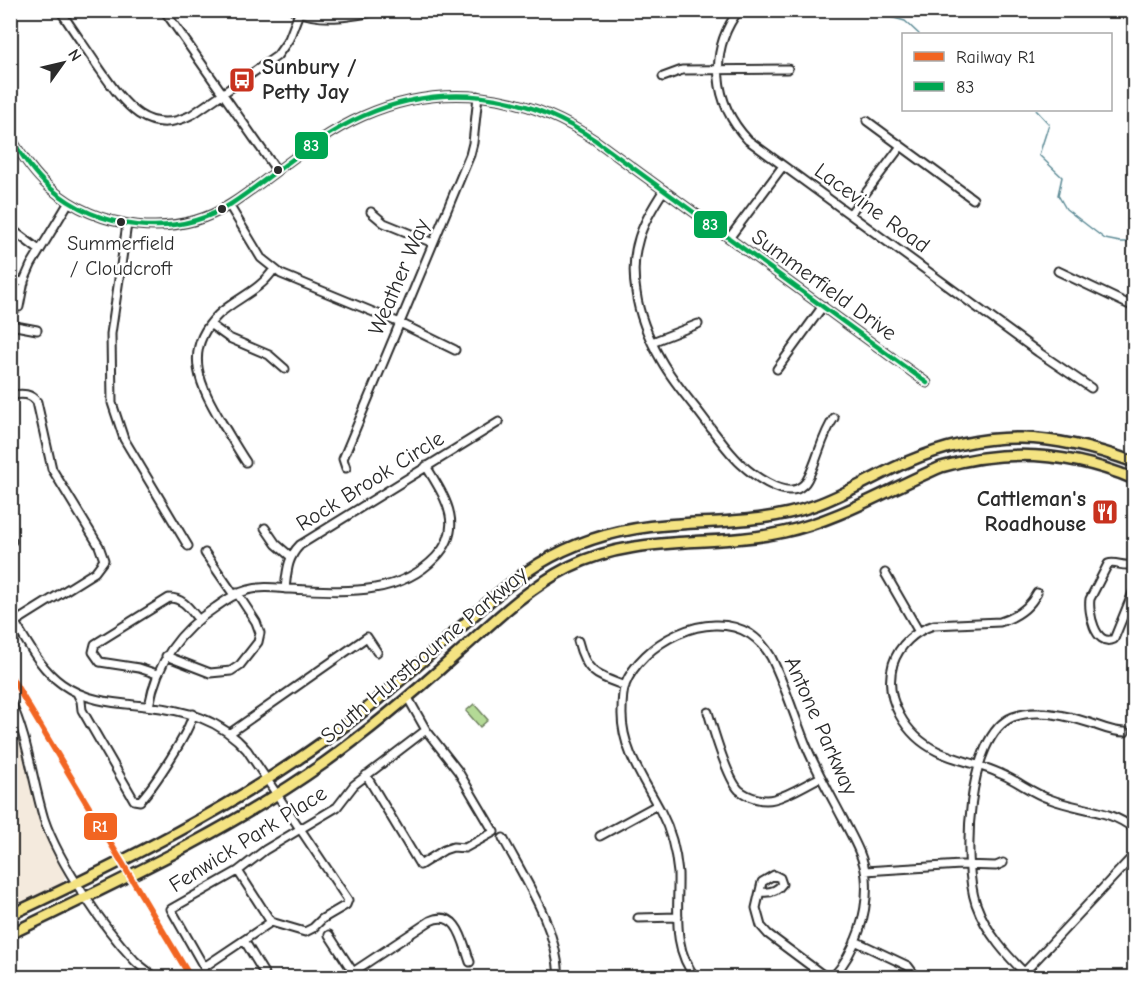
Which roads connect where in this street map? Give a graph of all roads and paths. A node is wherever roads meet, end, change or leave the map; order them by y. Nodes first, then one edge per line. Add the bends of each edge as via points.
1 (60, 10) edge
2 (164, 10) edge
3 (383, 10) edge
4 (739, 10) edge
5 (296, 12) edge
6 (718, 69) junction
7 (788, 69) dead end
8 (663, 77) dead end
9 (223, 94) junction
10 (477, 96) junction
11 (867, 121) dead end
12 (10, 137) edge
13 (901, 146) junction
14 (783, 166) junction
15 (277, 171) junction
16 (664, 190) junction
17 (973, 199) dead end
18 (69, 202) junction
19 (229, 205) junction
20 (371, 212) dead end
21 (849, 214) junction
22 (127, 224) junction
23 (10, 228) edge
24 (730, 237) junction
25 (433, 243) junction
26 (39, 250) junction
27 (274, 269) junction
28 (1058, 271) dead end
29 (10, 278) edge
30 (24, 283) junction
31 (823, 306) junction
32 (19, 307) dead end
33 (1134, 307) edge
34 (399, 323) junction
35 (698, 324) dead end
36 (211, 325) junction
37 (10, 326) edge
38 (37, 330) dead end
39 (652, 342) junction
40 (455, 350) dead end
41 (285, 369) dead end
42 (777, 369) dead end
43 (927, 382) dead end
44 (1091, 388) dead end
45 (10, 395) edge
46 (834, 418) dead end
47 (499, 422) dead end
48 (246, 462) dead end
49 (1134, 462) edge
50 (426, 466) junction
51 (346, 468) dead end
52 (1134, 479) edge
53 (265, 528) dead end
54 (188, 546) dead end
55 (206, 553) dead end
56 (290, 556) junction
57 (1132, 564) edge
58 (885, 573) dead end
59 (285, 588) junction
60 (1134, 590) edge
61 (1036, 594) dead end
62 (236, 595) junction
63 (10, 615) edge
64 (198, 619) junction
65 (15, 622) junction
66 (919, 632) junction
67 (578, 641) dead end
68 (377, 652) dead end
69 (166, 656) junction
70 (157, 674) junction
71 (625, 686) junction
72 (76, 693) junction
73 (408, 698) junction
74 (10, 700) edge
75 (149, 706) junction
76 (708, 712) dead end
77 (194, 714) junction
78 (426, 730) junction
79 (1125, 732) dead end
80 (230, 733) junction
81 (980, 766) junction
82 (366, 775) junction
83 (821, 777) junction
84 (268, 779) junction
85 (277, 794) junction
86 (657, 805) junction
87 (300, 829) junction
88 (1134, 830) edge
89 (600, 836) dead end
90 (503, 838) dead end
91 (1134, 855) edge
92 (1003, 863) dead end
93 (969, 865) junction
94 (238, 871) junction
95 (865, 871) junction
96 (78, 883) junction
97 (761, 892) dead end
98 (87, 897) junction
99 (10, 915) edge
100 (638, 918) dead end
101 (678, 918) junction
102 (271, 922) junction
103 (10, 934) edge
104 (329, 935) dead end
105 (244, 940) junction
106 (855, 941) junction
107 (470, 962) dead end
108 (355, 975) edge
109 (1024, 976) edge
110 (156, 978) edge
111 (267, 978) edge
112 (559, 978) edge
113 (696, 978) edge
114 (827, 978) edge
115 (832, 978) edge
116 (917, 978) edge

1 - 9 street via 121,99 140,115 161,121 182,119
2 - 9 street
3 - 5 street via 335,19
4 - 6 street, Lacevine Road via 724,34
5 - 9 street via 281,52
6 - 7 street
6 - 8 street via 676,71
6 - 14 street, Lacevine Road via 721,95 735,124 748,140
9 - 15 street
10 - 15 street, Summerfield Drive via 430,97 390,105 347,123
10 - 16 street, Summerfield Drive via 529,106 554,116
10 - 25 street, Weather Way via 470,155
11 - 13 street
12 - 18 street, Summerfield Drive via 33,170
13 - 17 street
13 - 21 street
14 - 21 street, Lacevine Road
14 - 24 street
15 - 19 street, Summerfield Drive
16 - 24 street, Summerfield Drive
16 - 39 street via 640,233 634,269 638,303
18 - 22 street, Summerfield Drive via 89,213
18 - 26 street
19 - 22 street, Summerfield Drive via 186,222
19 - 27 street via 261,258
20 - 25 street via 384,223
21 - 44 street, Lacevine Road
22 - 54 street via 111,334 112,403 124,440
23 - 26 street
24 - 31 street, Summerfield Drive
25 - 34 street, Weather Way
26 - 30 street
27 - 34 street
27 - 36 street via 259,287 217,316
28 - 33 street
29 - 30 street
30 - 32 street
31 - 42 street
31 - 43 street, Summerfield Drive
34 - 40 street
34 - 51 street, Weather Way via 343,459
35 - 39 street
36 - 41 street via 269,355
36 - 48 street via 199,347 200,381
37 - 38 street
39 - 46 street via 671,375 728,451 762,479 786,490 800,488 806,482
45 - 65 street via 28,394 37,402 52,469 104,560 95,573
47 - 50 street, Rock Brook Circle
49 - 84 main road, South Hurstbourne Parkway via 1053,439 982,440 937,450 817,505 788,514 642,528 593,539 552,556 515,580 370,706
50 - 56 street, Rock Brook Circle via 300,545
50 - 59 street via 447,501 451,518 446,543 429,564 405,579 372,590
52 - 73 main road, South Hurstbourne Parkway via 1053,456 990,456 941,467 812,525 755,537 648,544 593,557 538,585 515,602
53 - 56 street
55 - 62 street
56 - 59 street, Rock Brook Circle
57 - 60 street via 1108,564 1090,599 1095,631 1104,640 1113,639
58 - 66 street
59 - 62 street via 257,588
61 - 66 street via 1029,607 1008,620 939,624
62 - 64 street
62 - 69 street via 260,633 258,642 240,665 231,671 210,673
63 - 65 street
64 - 69 street
64 - 70 street via 178,598 169,598 95,644 93,652 100,662
65 - 72 street via 44,668
66 - 81 street via 904,644 893,666 891,682 896,706 907,726 931,747
67 - 71 street via 589,669
68 - 80 street via 367,637
69 - 70 street
70 - 75 street
71 - 83 street, Antone Parkway via 645,656 681,634 711,626 730,626 745,632 763,645 771,658
71 - 86 street via 625,738
72 - 75 street via 102,701
72 - 77 street via 134,800 140,801 149,791 188,731
73 - 78 street
73 - 85 main road, South Hurstbourne Parkway
74 - 96 street via 23,732 44,819
75 - 77 street
76 - 83 street via 739,790 755,798 772,800
77 - 80 street
78 - 82 street, Fenwick Park Place
78 - 82 street via 458,771 494,832 465,848 444,850 420,865
79 - 81 street via 1064,716 1025,713 1009,718 995,729
80 - 84 street
81 - 88 street via 1047,799 1107,814
81 - 93 street via 971,806
82 - 87 street, Fenwick Park Place via 337,807
83 - 95 street, Antone Parkway
84 - 85 street
84 - 96 main road, South Hurstbourne Parkway
85 - 87 street
85 - 98 main road, South Hurstbourne Parkway via 204,837
86 - 89 street
86 - 101 street via 675,850
87 - 94 street, Fenwick Park Place
87 - 102 street via 348,903 305,932
90 - 112 street via 544,916
91 - 109 street
92 - 93 street
93 - 95 street
93 - 109 street via 985,924
94 - 102 street
94 - 105 street, Fenwick Park Place via 171,909 204,966
95 - 106 street, Antone Parkway via 865,908
96 - 98 street
96 - 99 main road, South Hurstbourne Parkway
97 - 114 street via 756,909 761,926
98 - 103 main road, South Hurstbourne Parkway
98 - 110 street via 136,962
100 - 101 street
101 - 113 street via 681,950
102 - 105 street
104 - 108 street
105 - 111 street
106 - 115 street, Antone Parkway
106 - 116 street via 900,962
107 - 108 street via 459,929 442,918 430,921

